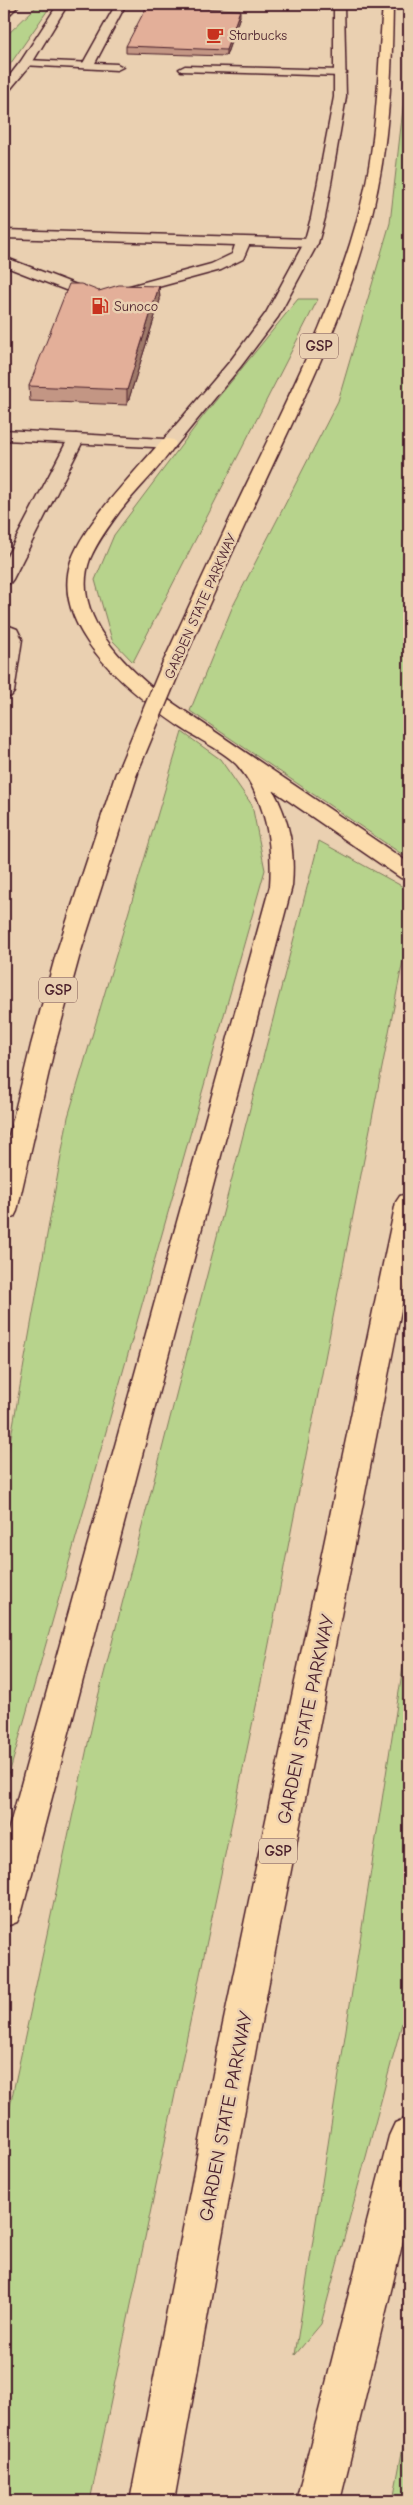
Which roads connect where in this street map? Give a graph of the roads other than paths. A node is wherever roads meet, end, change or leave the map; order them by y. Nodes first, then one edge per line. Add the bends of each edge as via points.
1 (15, 4) edge
2 (63, 4) edge
3 (121, 4) edge
4 (339, 4) edge
5 (388, 4) edge
6 (4, 14) edge
7 (26, 64) junction
8 (88, 65) junction
9 (117, 67) dead end
10 (185, 69) dead end
11 (342, 73) junction
12 (4, 90) edge
13 (4, 234) edge
14 (244, 242) junction
15 (311, 244) junction
16 (4, 261) edge
17 (4, 435) edge
18 (76, 439) junction
19 (168, 444) junction
20 (4, 579) edge
21 (4, 630) edge
22 (4, 692) edge
23 (242, 758) junction
24 (409, 873) edge
25 (409, 1202) edge
26 (4, 1211) edge
27 (4, 1910) edge
28 (409, 2136) edge
29 (152, 2501) edge
30 (318, 2501) edge

1 - 6 highway
2 - 7 street
3 - 8 street
4 - 11 street
5 - 26 highway, GARDEN STATE PARKWAY / GSP, bridge via 383,113 372,186 358,241 338,301 310,368 209,582 127,773 68,954
7 - 8 street
7 - 12 street
8 - 9 street
10 - 11 street
11 - 15 street
13 - 14 street
14 - 15 street
14 - 16 street via 238,256 216,267 97,306
15 - 19 street via 273,314
17 - 18 street
18 - 19 street
18 - 20 street
19 - 23 highway via 89,544 77,572 80,603 90,630 123,671 160,703
21 - 22 street via 12,639
23 - 24 highway
23 - 27 highway via 270,801 277,822 284,862 281,886
25 - 29 highway, GARDEN STATE PARKWAY / GSP via 238,2043
28 - 30 highway

